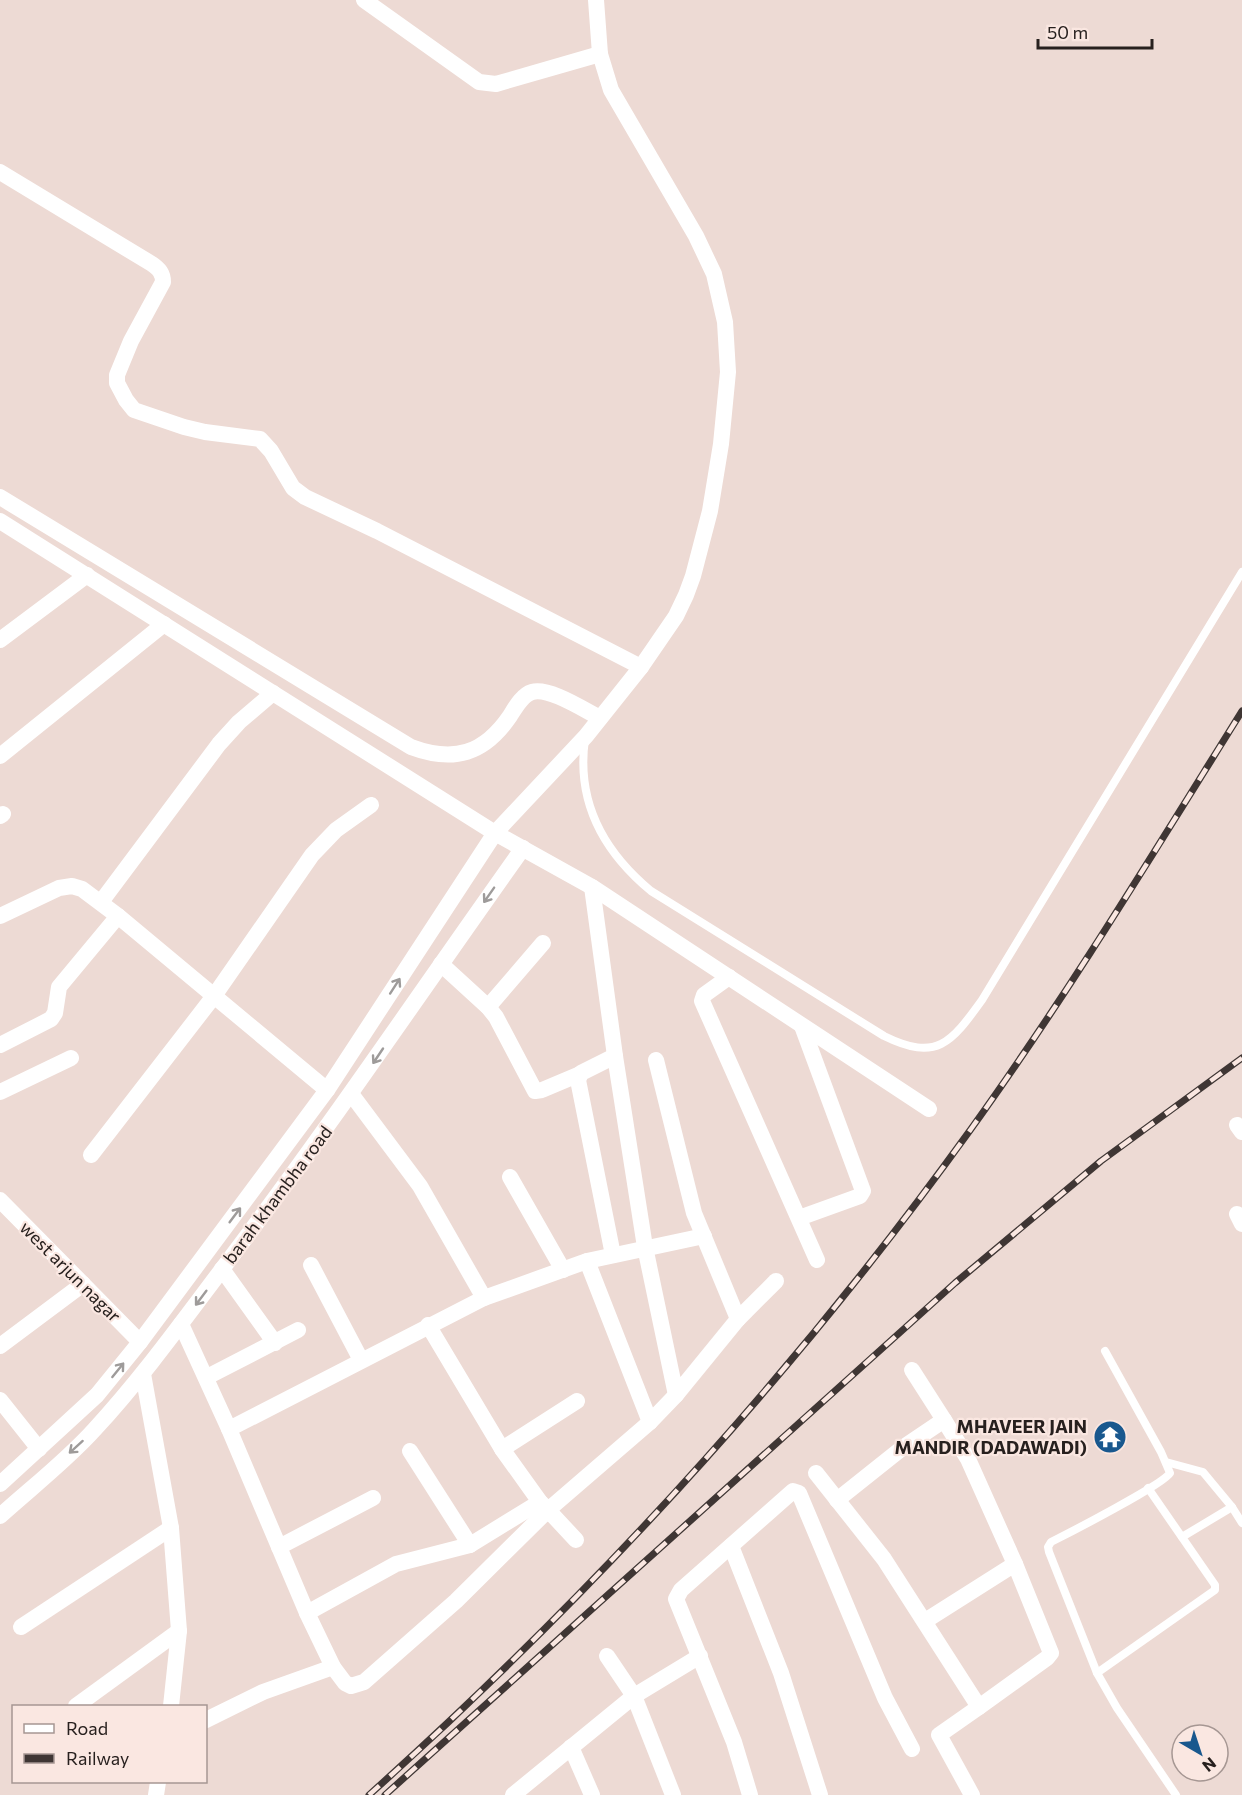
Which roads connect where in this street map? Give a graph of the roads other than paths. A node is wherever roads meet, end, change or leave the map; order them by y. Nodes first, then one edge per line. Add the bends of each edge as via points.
1 (364, 0) edge
2 (596, 0) edge
3 (600, 54) junction
4 (0, 172) edge
5 (0, 497) edge
6 (0, 521) edge
7 (1242, 572) edge
8 (87, 575) junction
9 (164, 624) junction
10 (0, 640) edge
11 (641, 667) junction
12 (273, 693) junction
13 (600, 718) junction
14 (586, 736) junction
15 (0, 756) edge
16 (370, 805) dead end
17 (495, 833) junction
18 (523, 848) junction
19 (592, 887) junction
20 (101, 902) junction
21 (0, 916) edge
22 (118, 916) junction
23 (543, 943) dead end
24 (441, 964) junction
25 (729, 977) junction
26 (214, 996) junction
27 (488, 1007) junction
28 (802, 1026) junction
29 (0, 1045) edge
30 (615, 1056) junction
31 (71, 1058) dead end
32 (656, 1060) dead end
33 (580, 1074) junction
34 (327, 1090) junction
35 (0, 1092) edge
36 (352, 1095) junction
37 (929, 1109) dead end
38 (91, 1155) dead end
39 (510, 1177) dead end
40 (0, 1200) edge
41 (799, 1218) junction
42 (704, 1236) junction
43 (645, 1247) junction
44 (613, 1255) junction
45 (817, 1260) dead end
46 (587, 1261) junction
47 (311, 1265) dead end
48 (222, 1269) junction
49 (562, 1270) junction
50 (776, 1281) dead end
51 (83, 1284) junction
52 (484, 1298) junction
53 (738, 1319) junction
54 (181, 1324) junction
55 (428, 1325) junction
56 (298, 1330) dead end
57 (141, 1342) junction
58 (275, 1344) junction
59 (0, 1346) edge
60 (1105, 1351) dead end
61 (361, 1360) junction
62 (912, 1370) dead end
63 (143, 1374) junction
64 (207, 1377) junction
65 (675, 1395) junction
66 (0, 1400) edge
67 (577, 1401) dead end
68 (944, 1420) junction
69 (650, 1422) junction
70 (229, 1429) junction
71 (39, 1449) junction
72 (502, 1449) junction
73 (410, 1451) dead end
74 (1166, 1462) junction
75 (816, 1473) dead end
76 (0, 1484) edge
77 (1148, 1488) junction
78 (373, 1498) dead end
79 (837, 1500) junction
80 (544, 1506) junction
81 (1232, 1507) junction
82 (0, 1516) edge
83 (1242, 1523) edge
84 (171, 1528) junction
85 (1182, 1537) junction
86 (576, 1540) dead end
87 (470, 1545) junction
88 (731, 1546) junction
89 (279, 1547) junction
90 (1015, 1564) junction
91 (307, 1613) junction
92 (925, 1621) junction
93 (21, 1628) dead end
94 (179, 1631) junction
95 (607, 1656) dead end
96 (700, 1656) junction
97 (333, 1667) junction
98 (1097, 1673) junction
99 (634, 1696) junction
100 (79, 1705) edge
101 (171, 1705) edge
102 (979, 1707) junction
103 (207, 1720) edge
104 (571, 1748) junction
105 (912, 1749) dead end
106 (513, 1795) edge
107 (592, 1795) edge
108 (674, 1795) edge
109 (750, 1795) edge
110 (820, 1795) edge
111 (972, 1795) edge
112 (1176, 1795) edge

1 - 3 street via 488,85
2 - 3 street, barah khambha road
3 - 11 street, barah khambha road via 611,90 714,274 725,322 728,372 710,511 686,595
4 - 11 street via 159,269 162,282 130,341 117,375 117,383 134,410 205,432 260,439 293,488 305,497
5 - 13 street via 395,739 425,753 448,755 481,746 498,734 532,692 571,702
6 - 8 street
7 - 14 lane via 982,1000 960,1030 935,1046 904,1046 884,1036 636,878 594,819 584,784
8 - 9 street
8 - 10 street
9 - 12 street
9 - 15 street
11 - 13 street, barah khambha road
12 - 17 street
12 - 20 street via 219,744
13 - 14 street, barah khambha road
14 - 17 street, barah khambha road
16 - 26 street via 336,830 312,855
17 - 18 street
34 -> 17 street, barah khambha road
18 - 19 street
18 -> 24 street, barah khambha road
19 - 25 street
19 - 30 street
20 - 21 street via 72,886 59,888
20 - 22 street
22 - 26 street
22 - 29 street via 59,987 55,1014
23 - 27 street
24 - 27 street
24 -> 36 street, barah khambha road
25 - 28 street
25 - 41 street via 704,995 702,1001
26 - 34 street
26 - 38 street
27 - 33 street via 535,1091
28 - 37 street
28 - 41 street via 863,1191 860,1196
30 - 33 street
30 - 43 street
31 - 35 street
32 - 42 street via 694,1212
33 - 44 street via 578,1080
57 -> 34 street, barah khambha road
36 - 48 street, barah khambha road
36 - 52 street via 420,1186
39 - 49 street
40 - 51 street, west arjun nagar
41 - 45 street
42 - 43 street
42 - 53 street
43 - 44 street
43 - 65 street
44 - 46 street
46 - 49 street
46 - 69 street
47 - 61 street
48 -> 54 street, barah khambha road
48 - 58 street
49 - 52 street
50 - 53 street
51 - 57 street, west arjun nagar
51 - 59 street
52 - 55 street
53 - 65 street
54 - 63 street, barah khambha road
54 - 64 street
55 - 61 street
55 - 72 street
56 - 58 street
71 -> 57 street, barah khambha road via 97,1395
58 - 64 street
60 - 74 lane
61 - 70 street
62 - 68 street
63 -> 82 street, barah khambha road via 92,1432
63 - 84 street
64 - 70 street
65 - 69 street
66 - 71 street
67 - 72 street
68 - 79 street
68 - 90 street via 968,1459
69 - 80 street
70 - 89 street
71 - 76 street, barah khambha road
72 - 80 street
73 - 87 street
74 - 77 lane via 1168,1477
74 - 81 lane via 1203,1472
75 - 79 street
77 - 85 lane
77 - 98 lane via 1048,1547
78 - 89 street
79 - 92 street via 884,1559
80 - 86 street
80 - 87 street
80 - 97 street via 456,1601 360,1684 345,1683
81 - 83 lane
81 - 85 lane
84 - 93 street
84 - 94 street
85 - 98 lane via 1215,1590
87 - 91 street via 396,1564
88 - 96 street via 681,1590 676,1599
88 - 105 street via 793,1491 799,1493 885,1698
88 - 110 street via 781,1673
89 - 91 street
90 - 92 street
90 - 102 street via 1051,1653
91 - 97 street
92 - 102 street
94 - 100 street
94 - 101 street
95 - 99 street
96 - 99 street
96 - 109 street
97 - 103 street via 263,1692
98 - 112 lane
99 - 104 street
99 - 108 street
102 - 111 street via 939,1736
104 - 106 street
104 - 107 street

